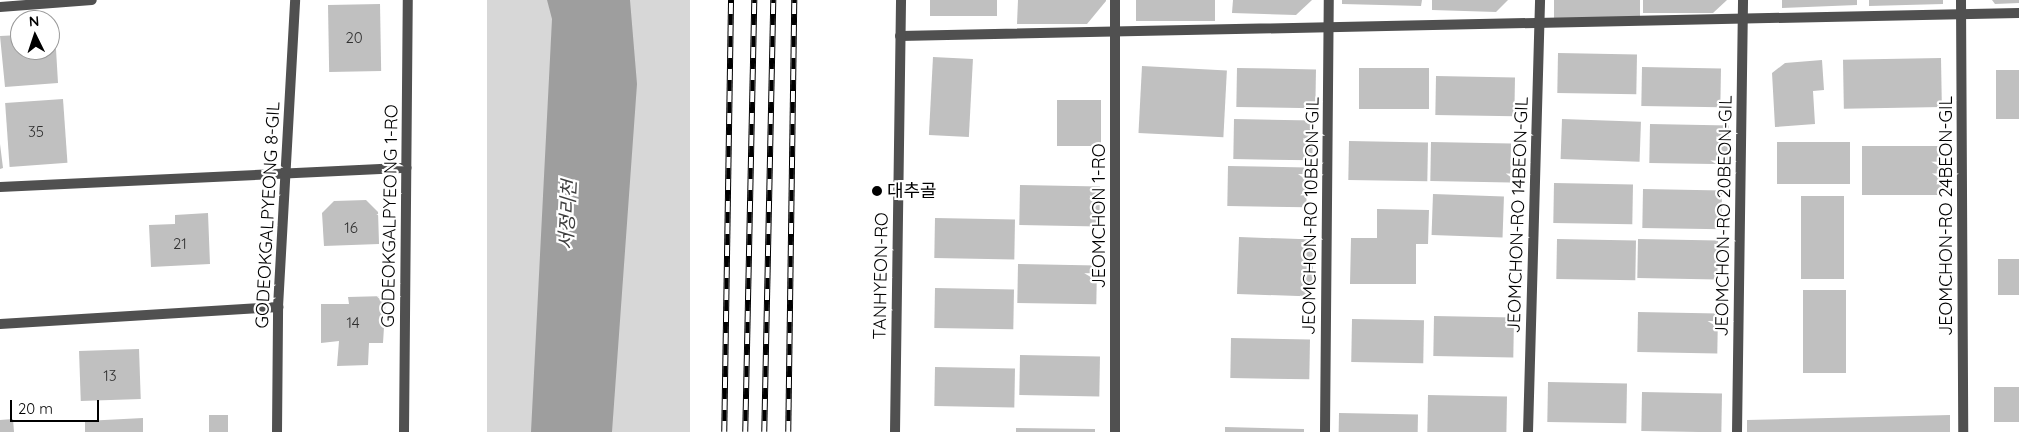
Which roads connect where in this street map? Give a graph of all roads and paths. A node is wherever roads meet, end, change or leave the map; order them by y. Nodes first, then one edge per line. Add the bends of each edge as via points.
1 (92, 0) edge
2 (295, 0) edge
3 (408, 0) edge
4 (901, 0) edge
5 (1116, 0) edge
6 (1329, 0) edge
7 (1540, 0) edge
8 (1743, 0) edge
9 (1962, 0) edge
10 (0, 7) edge
11 (2019, 13) edge
12 (1962, 14) junction
13 (1743, 19) junction
14 (1540, 23) junction
15 (1329, 27) junction
16 (1115, 32) junction
17 (900, 36) junction
18 (407, 168) junction
19 (288, 170) junction
20 (0, 186) edge
21 (278, 307) junction
22 (0, 324) edge
23 (277, 432) edge
24 (404, 432) edge
25 (895, 432) edge
26 (1115, 432) edge
27 (1325, 432) edge
28 (1528, 432) edge
29 (1737, 432) edge
30 (1964, 432) edge

1 - 10 street
2 - 19 street, GODEOKGALPYEONG 8-GIL
3 - 18 street, GODEOKGALPYEONG 1-RO
4 - 17 street, TANHYEON-RO
5 - 16 street, JEOMCHON 1-RO
6 - 15 street, JEOMCHON-RO 10BEON-GIL
7 - 14 street, JEOMCHON-RO 14BEON-GIL
8 - 13 street, JEOMCHON-RO 20BEON-GIL
9 - 12 street, JEOMCHON-RO 24BEON-GIL
11 - 12 street
12 - 13 street
12 - 30 street, JEOMCHON-RO 24BEON-GIL
13 - 14 street
13 - 29 street, JEOMCHON-RO 20BEON-GIL
14 - 15 street
14 - 28 street, JEOMCHON-RO 14BEON-GIL
15 - 16 street
15 - 27 street, JEOMCHON-RO 10BEON-GIL
16 - 17 street
16 - 26 street, JEOMCHON 1-RO
17 - 25 street, TANHYEON-RO
18 - 19 street
18 - 24 street, GODEOKGALPYEONG 1-RO
19 - 20 street
19 - 21 street, GODEOKGALPYEONG 8-GIL
21 - 22 street
21 - 23 street, GODEOKGALPYEONG 8-GIL

